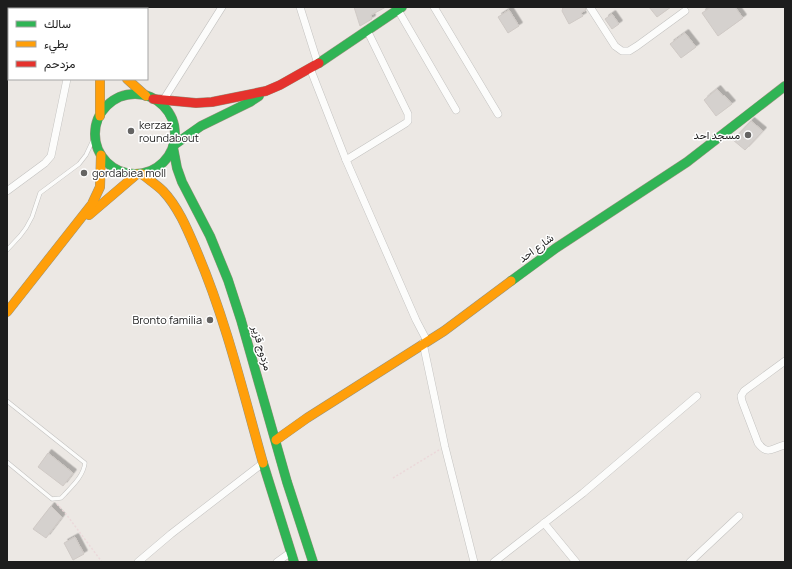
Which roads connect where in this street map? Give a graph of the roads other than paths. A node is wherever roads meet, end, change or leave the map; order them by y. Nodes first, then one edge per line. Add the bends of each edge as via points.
1 (222, 7) edge
2 (300, 7) edge
3 (434, 7) edge
4 (590, 7) edge
5 (400, 8) edge
6 (685, 11) dead end
7 (367, 30) junction
8 (314, 66) junction
9 (67, 80) edge
10 (100, 80) edge
11 (128, 80) edge
12 (785, 86) edge
13 (266, 91) junction
14 (150, 97) junction
15 (164, 99) junction
16 (456, 110) dead end
17 (498, 114) dead end
18 (100, 116) junction
19 (95, 136) junction
20 (173, 146) junction
21 (100, 154) junction
22 (346, 160) junction
23 (140, 174) junction
24 (7, 190) edge
25 (67, 236) junction
26 (7, 250) edge
27 (7, 312) edge
28 (425, 342) junction
29 (785, 361) edge
30 (697, 396) dead end
31 (7, 401) edge
32 (276, 440) junction
33 (785, 445) edge
34 (7, 462) edge
35 (263, 464) junction
36 (287, 482) junction
37 (271, 488) junction
38 (738, 516) dead end
39 (544, 523) junction
40 (291, 552) junction
41 (138, 562) edge
42 (277, 562) edge
43 (294, 562) edge
44 (313, 562) edge
45 (474, 562) edge
46 (494, 562) edge
47 (576, 562) edge
48 (690, 562) edge

1 - 15 street
2 - 8 street
3 - 17 street
4 - 6 street via 615,46 622,51 629,51 638,46
5 - 7 main road
5 - 16 street
7 - 8 main road
7 - 22 street via 408,114 408,121
8 - 13 main road
8 - 22 street
9 - 24 street via 51,156
10 - 18 main road
11 - 14 main road
12 - 28 main road, شارع احد via 687,162 556,248 444,332
13 - 15 main road via 212,102
13 - 20 main road via 250,102 201,126
14 - 15 main road
14 - 18 main road via 123,96 110,104
14 - 20 main road via 167,110 171,118 174,126
18 - 19 main road
19 - 21 main road
19 - 26 lane via 86,155 78,164 40,193 26,228
20 - 23 main road via 170,155 161,164 151,171
20 - 32 main road, مزدوج قزير via 182,182 210,236 228,280
21 - 23 main road via 108,164 119,171
21 - 25 main road via 98,193
22 - 28 street
23 - 25 main road via 108,198
23 - 35 main road via 162,191 172,204 185,225 211,284
25 - 27 main road
28 - 32 main road, شارع احد
28 - 45 street via 445,447
29 - 33 street via 744,391 741,396 762,448 770,451
30 - 39 street
31 - 34 lane via 85,463 80,477 64,495 52,499
32 - 36 main road, مزدوج قزير
35 - 37 main road
35 - 41 street
36 - 37 main road
36 - 44 main road, مزدوج قزير
37 - 40 main road
38 - 48 street
39 - 46 street
39 - 47 street
40 - 42 street
40 - 43 main road

